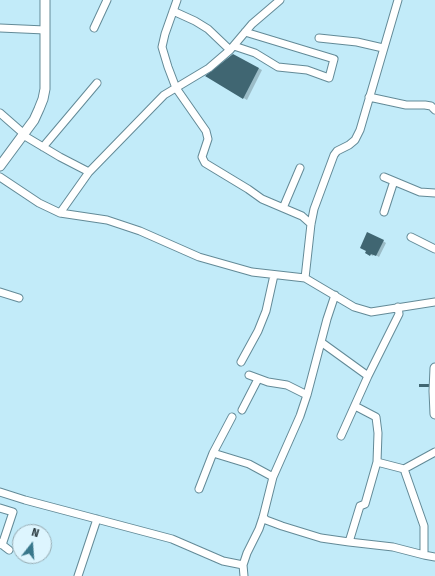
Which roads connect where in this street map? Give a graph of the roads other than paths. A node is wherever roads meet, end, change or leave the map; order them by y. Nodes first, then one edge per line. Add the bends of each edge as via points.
1 (45, 0) edge
2 (107, 0) edge
3 (177, 0) edge
4 (280, 0) edge
5 (398, 0) edge
6 (173, 11) junction
7 (0, 28) edge
8 (94, 28) dead end
9 (45, 30) junction
10 (245, 32) junction
11 (319, 38) dead end
12 (232, 48) junction
13 (384, 48) junction
14 (97, 83) dead end
15 (176, 88) junction
16 (369, 96) junction
17 (435, 110) edge
18 (0, 113) edge
19 (23, 134) junction
20 (43, 147) junction
21 (0, 166) edge
22 (300, 168) dead end
23 (89, 172) junction
24 (0, 176) edge
25 (384, 177) dead end
26 (394, 181) junction
27 (435, 193) edge
28 (283, 208) junction
29 (384, 212) dead end
30 (60, 213) junction
31 (311, 224) junction
32 (411, 237) dead end
33 (435, 249) edge
34 (274, 275) junction
35 (306, 278) junction
36 (0, 292) edge
37 (335, 295) junction
38 (19, 298) dead end
39 (435, 302) edge
40 (398, 307) junction
41 (321, 342) junction
42 (240, 362) dead end
43 (435, 368) edge
44 (248, 375) dead end
45 (368, 376) junction
46 (258, 379) junction
47 (306, 395) junction
48 (355, 406) junction
49 (242, 410) dead end
50 (435, 414) edge
51 (232, 417) dead end
52 (342, 436) dead end
53 (435, 452) edge
54 (214, 453) junction
55 (377, 462) junction
56 (404, 469) junction
57 (272, 477) junction
58 (199, 489) dead end
59 (0, 492) edge
60 (0, 508) edge
61 (263, 517) junction
62 (98, 520) junction
63 (349, 542) junction
64 (1, 544) edge
65 (9, 550) dead end
66 (424, 555) junction
67 (435, 557) edge
68 (243, 565) junction
69 (78, 576) edge
70 (244, 576) edge

1 - 9 street
2 - 8 street
3 - 6 street
4 - 10 street
5 - 13 street
6 - 12 street via 208,29
6 - 15 street via 162,47
7 - 9 street
9 - 19 street via 45,89 34,120
10 - 12 street
10 - 12 street via 334,59 330,78 307,70 278,67 255,54
11 - 13 street
12 - 15 street via 209,68
13 - 16 street
14 - 20 street
15 - 23 street via 164,95
15 - 28 street via 206,131 208,139 202,157 205,162 262,199
16 - 17 street via 406,106 431,106
16 - 31 street via 356,140 334,155
18 - 19 street
19 - 20 street
19 - 21 street
20 - 23 street
22 - 28 street
23 - 30 street
24 - 30 street via 39,203
25 - 26 street
26 - 27 street via 420,192
26 - 29 street
28 - 31 street via 302,216
30 - 34 street via 107,220 140,231 199,257 252,272
31 - 35 street
32 - 33 street
34 - 35 street
34 - 42 street via 266,311
35 - 37 street
36 - 38 street
37 - 40 street via 354,307 371,312
37 - 41 street
39 - 40 street
40 - 45 street via 399,314
41 - 45 street
41 - 47 street
43 - 50 street
44 - 46 street
45 - 48 street
46 - 47 street via 287,385
46 - 49 street
47 - 57 street via 300,416
48 - 52 street
48 - 55 street via 376,417
51 - 54 street
53 - 56 street
54 - 57 street via 249,464
54 - 58 street
55 - 56 street
55 - 63 street via 365,504 360,506
56 - 66 street via 424,526
57 - 61 street
59 - 62 street
60 - 64 street via 13,512
61 - 63 street via 321,538
61 - 68 street
62 - 68 street via 172,540 223,561
62 - 69 street
63 - 66 street via 393,547
64 - 65 street
66 - 67 street
68 - 70 street

